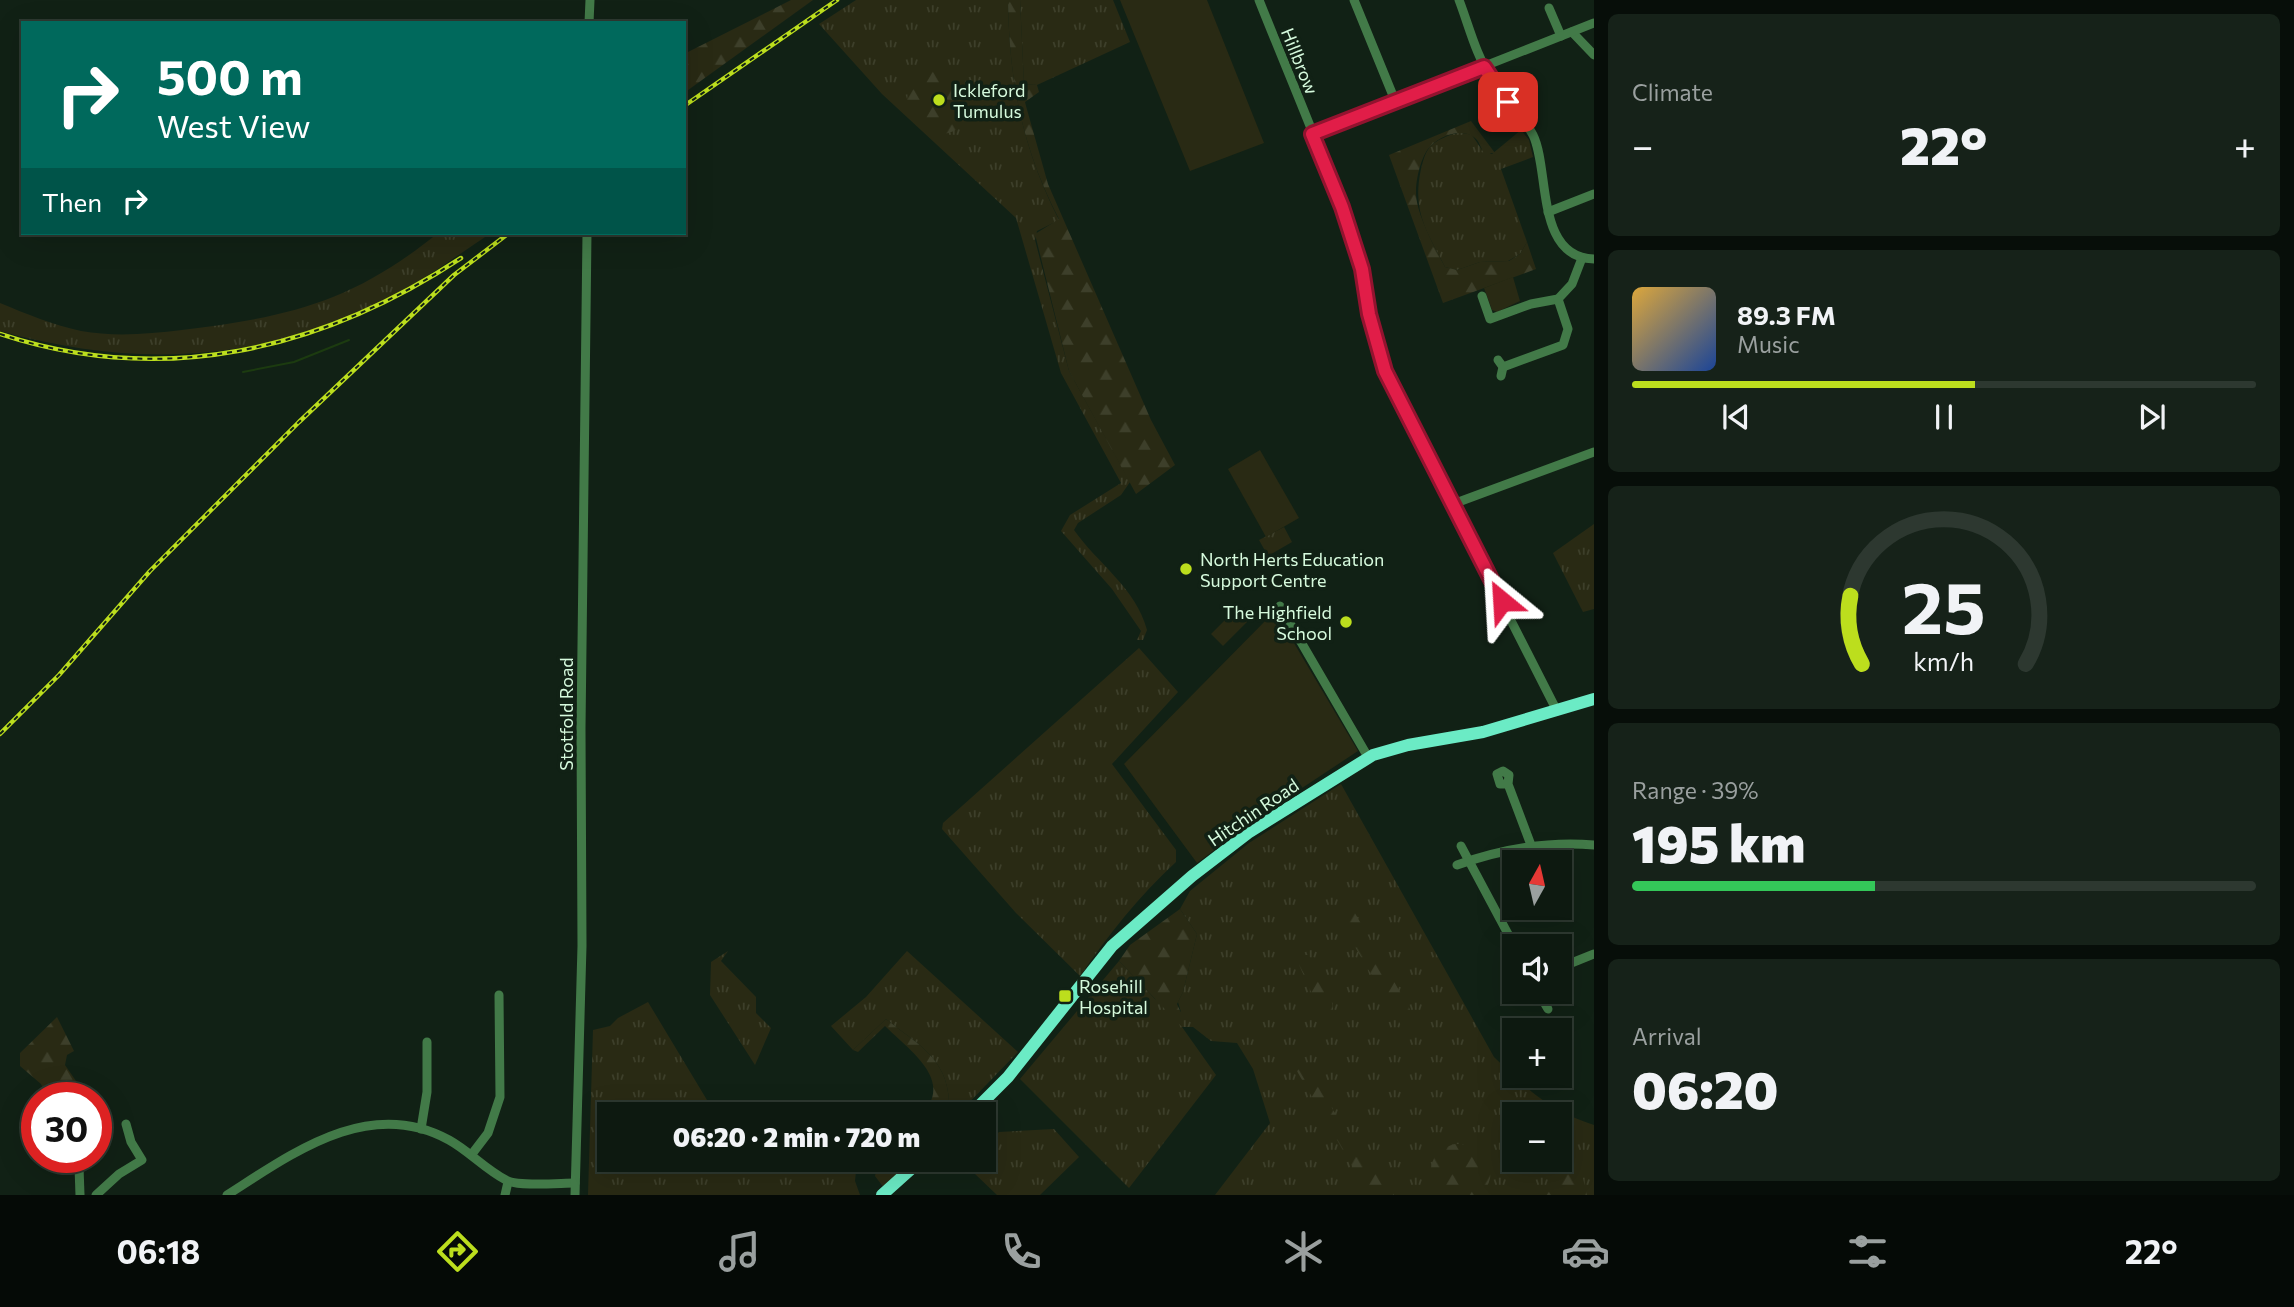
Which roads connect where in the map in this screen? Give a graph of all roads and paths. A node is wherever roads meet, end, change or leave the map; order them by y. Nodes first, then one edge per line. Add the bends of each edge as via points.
1 (590, 0) edge
2 (1259, 0) edge
3 (1354, 0) edge
4 (1459, 0) edge
5 (1549, 8) dead end
6 (589, 21) edge
7 (1594, 23) edge
8 (1572, 32) junction
9 (1561, 36) junction
10 (1594, 55) edge
11 (1484, 67) junction
12 (1396, 103) junction
13 (1312, 134) junction
14 (1594, 194) edge
15 (1548, 212) junction
16 (587, 235) edge
17 (1582, 258) junction
18 (1594, 259) edge
19 (1482, 296) dead end
20 (1558, 299) junction
21 (1501, 368) dead end
22 (1594, 452) edge
23 (1453, 504) junction
24 (1280, 606) dead end
25 (1594, 699) edge
26 (1557, 712) junction
27 (1368, 757) junction
28 (1508, 783) dead end
29 (1531, 845) junction
30 (1594, 845) edge
31 (1461, 846) dead end
32 (1468, 861) junction
33 (1457, 865) dead end
34 (1508, 934) edge
35 (1594, 954) edge
36 (1572, 963) edge
37 (499, 995) dead end
38 (427, 1042) dead end
39 (983, 1102) edge
40 (126, 1124) dead end
41 (421, 1129) junction
42 (472, 1154) junction
43 (908, 1172) edge
44 (79, 1173) edge
45 (508, 1182) junction
46 (575, 1183) junction
47 (80, 1195) edge
48 (96, 1195) edge
49 (227, 1195) edge
50 (505, 1195) edge
51 (575, 1195) edge
52 (882, 1195) edge

1 - 6 street
2 - 13 street, Hillbrow
3 - 12 street
4 - 11 street
5 - 9 street
7 - 8 street
8 - 9 street
8 - 10 street
9 - 11 street
11 - 12 street
11 - 15 street via 1533,136
12 - 13 street
13 - 23 street, Hillbrow via 1362,269 1385,371
14 - 15 street
15 - 17 street via 1564,244
16 - 46 street, Stotfold Road via 582,946
17 - 18 street
17 - 20 street via 1572,284
19 - 20 street via 1490,319
20 - 21 street via 1568,329 1563,345
22 - 23 street
23 - 26 street, Hillbrow
24 - 27 street
25 - 26 main road, Hitchin Road
26 - 27 main road, Hitchin Road
27 - 39 main road, Hitchin Road via 1248,833 1143,917 1112,946
28 - 29 street
29 - 30 street
29 - 32 street
31 - 32 street
32 - 33 street
32 - 34 street
35 - 36 street
37 - 42 street via 498,1106 488,1132
38 - 41 street
40 - 48 street via 142,1160
41 - 42 street
41 - 49 street via 369,1125 334,1132
42 - 45 street
43 - 52 main road
44 - 47 street
45 - 46 street
45 - 50 street
46 - 51 street, Stotfold Road

